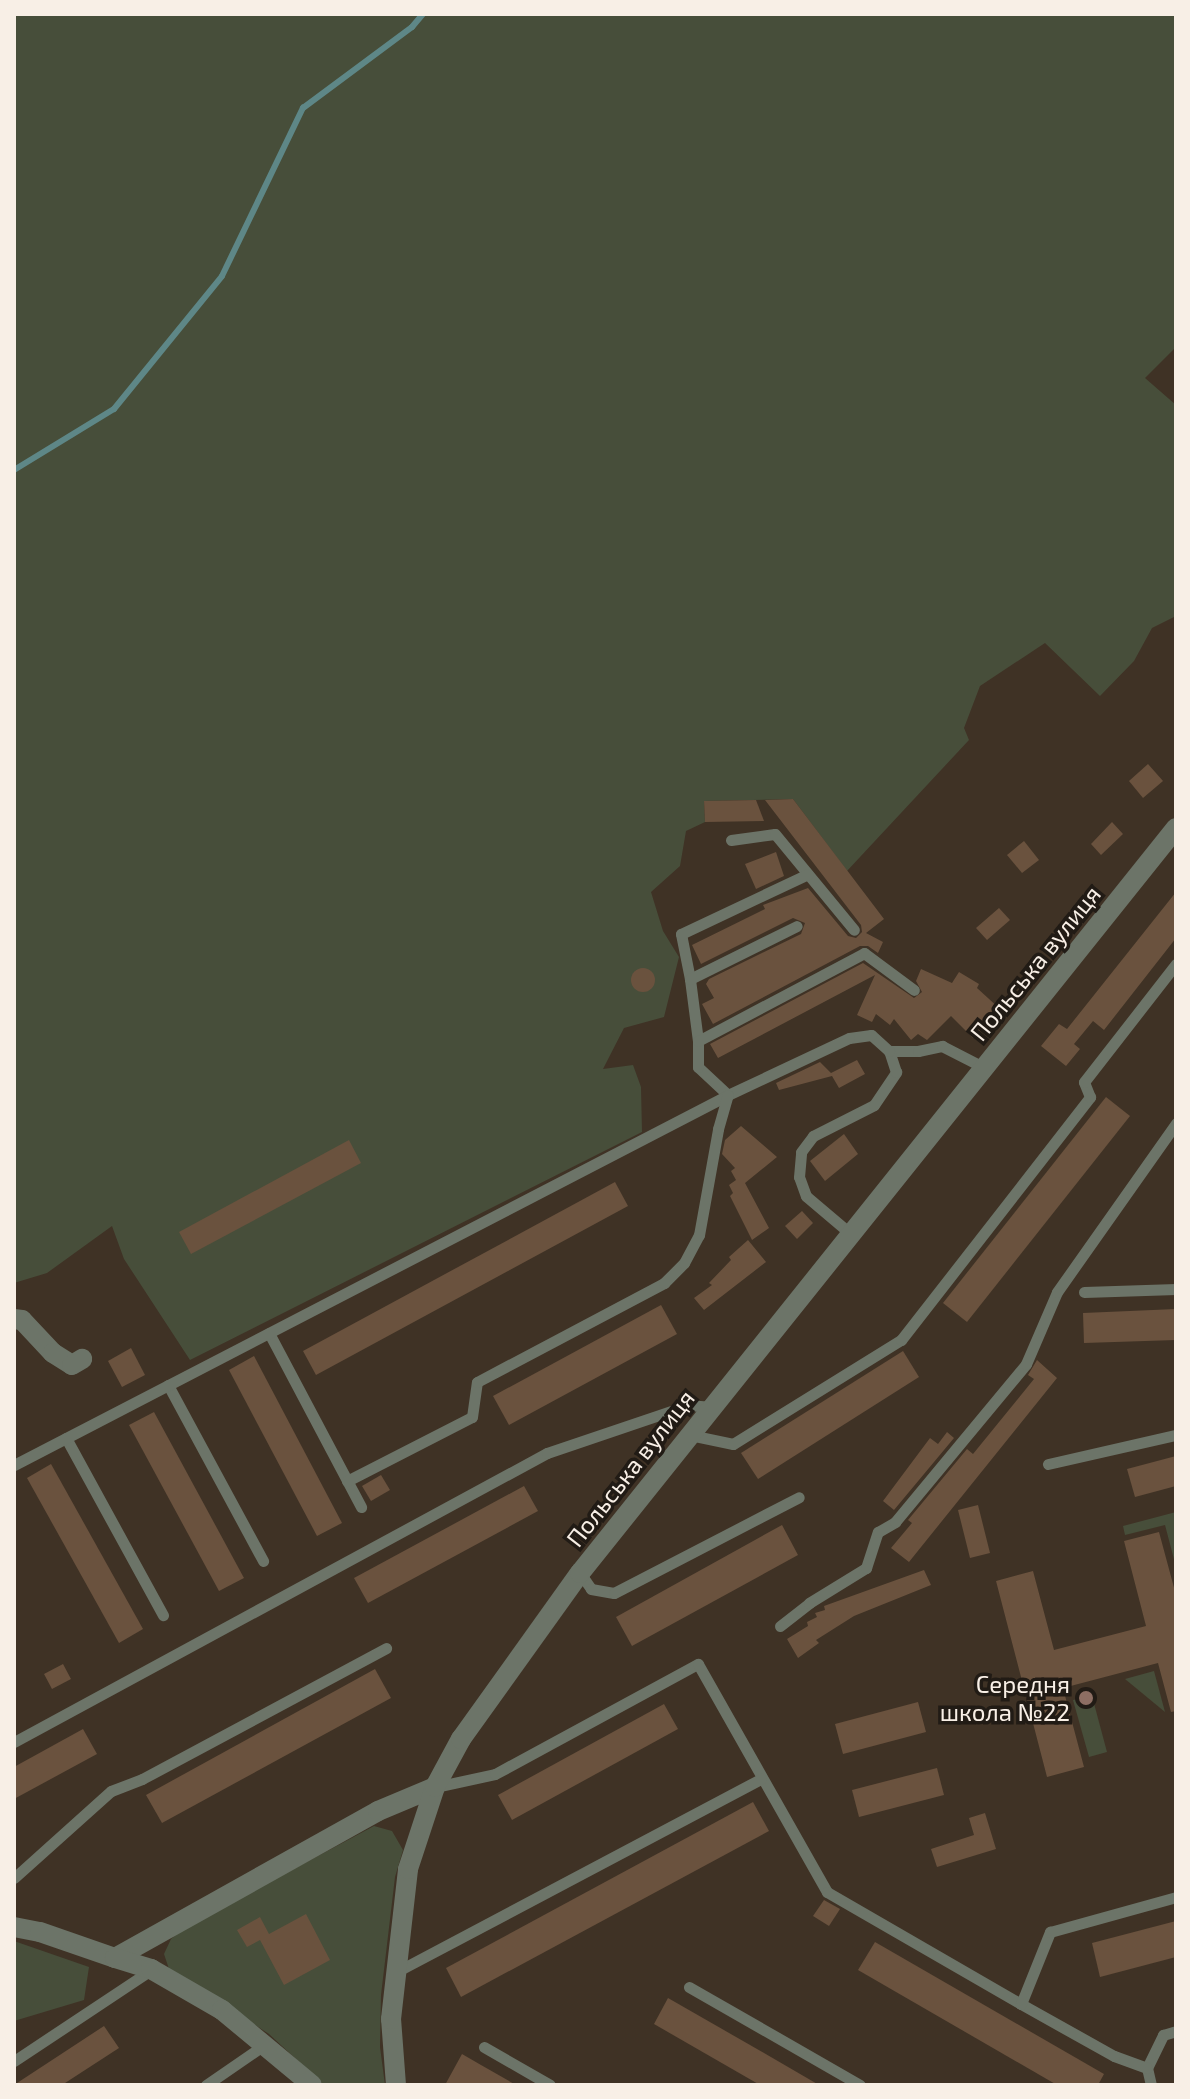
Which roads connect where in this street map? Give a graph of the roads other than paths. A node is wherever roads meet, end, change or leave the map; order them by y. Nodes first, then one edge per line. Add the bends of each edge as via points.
1 (1176, 828) edge
2 (731, 840) dead end
3 (808, 874) junction
4 (797, 926) dead end
5 (854, 930) dead end
6 (1176, 964) edge
7 (690, 979) junction
8 (914, 990) dead end
9 (698, 1041) junction
10 (889, 1051) junction
11 (985, 1068) junction
12 (728, 1095) junction
13 (1176, 1123) edge
14 (852, 1235) junction
15 (1176, 1289) edge
16 (1084, 1292) dead end
17 (14, 1319) edge
18 (269, 1333) junction
19 (82, 1359) dead end
20 (168, 1385) junction
21 (711, 1407) junction
22 (689, 1435) junction
23 (1176, 1435) edge
24 (66, 1438) junction
25 (1048, 1464) dead end
26 (14, 1465) edge
27 (347, 1481) junction
28 (799, 1497) dead end
29 (361, 1507) dead end
30 (263, 1561) dead end
31 (580, 1573) junction
32 (163, 1615) dead end
33 (780, 1626) dead end
34 (386, 1648) dead end
35 (14, 1742) edge
36 (761, 1779) junction
37 (435, 1787) junction
38 (14, 1878) edge
39 (1176, 1897) edge
40 (14, 1927) edge
41 (115, 1958) junction
42 (151, 1969) junction
43 (396, 1972) junction
44 (689, 1987) dead end
45 (1021, 2004) junction
46 (1176, 2031) edge
47 (264, 2045) junction
48 (484, 2047) dead end
49 (14, 2061) edge
50 (1147, 2068) junction
51 (206, 2085) edge
52 (312, 2085) edge
53 (396, 2085) edge
54 (550, 2085) edge
55 (860, 2085) edge
56 (1151, 2085) edge

1 - 11 street, Польська вулиця
2 - 3 lane via 775,834
3 - 5 lane
3 - 7 lane via 681,934
4 - 7 lane
6 - 22 lane via 1084,1082 1090,1097 901,1340 733,1444
7 - 9 lane
8 - 9 lane via 864,953
9 - 12 lane via 698,1067
10 - 11 lane via 942,1046
10 - 12 lane via 871,1035 849,1038
10 - 14 lane via 896,1072 874,1105 813,1136 801,1152 799,1177 806,1196
11 - 14 street, Польська вулиця
12 - 18 lane
12 - 27 lane via 699,1235 684,1263 664,1283 477,1382 472,1417
13 - 33 lane via 1057,1292 1026,1364 895,1522 878,1532 866,1568
14 - 21 street, Польська вулиця
15 - 16 lane
17 - 19 street via 22,1320 72,1365
18 - 20 lane
18 - 27 lane
20 - 24 lane
20 - 30 lane
21 - 22 street, Польська вулиця
21 - 35 lane via 689,1405 547,1453
22 - 31 street, Польська вулиця
23 - 25 lane
24 - 26 lane
24 - 32 lane
27 - 29 lane
28 - 31 lane via 614,1593 591,1589
31 - 37 street, Польська вулиця via 461,1739
34 - 38 lane via 111,1791
36 - 37 lane via 698,1664 495,1774
36 - 43 lane
36 - 45 lane via 827,1892
37 - 41 street via 378,1811
37 - 43 street, Польська вулиця via 408,1869
39 - 45 lane via 1050,1932
40 - 41 street
41 - 42 street
42 - 47 street via 222,2010
42 - 49 lane
43 - 53 street, Польська вулиця via 391,2019
44 - 55 lane
45 - 50 lane via 1114,2056
46 - 50 lane via 1163,2035
47 - 51 lane
47 - 52 street
48 - 54 lane
50 - 56 lane

